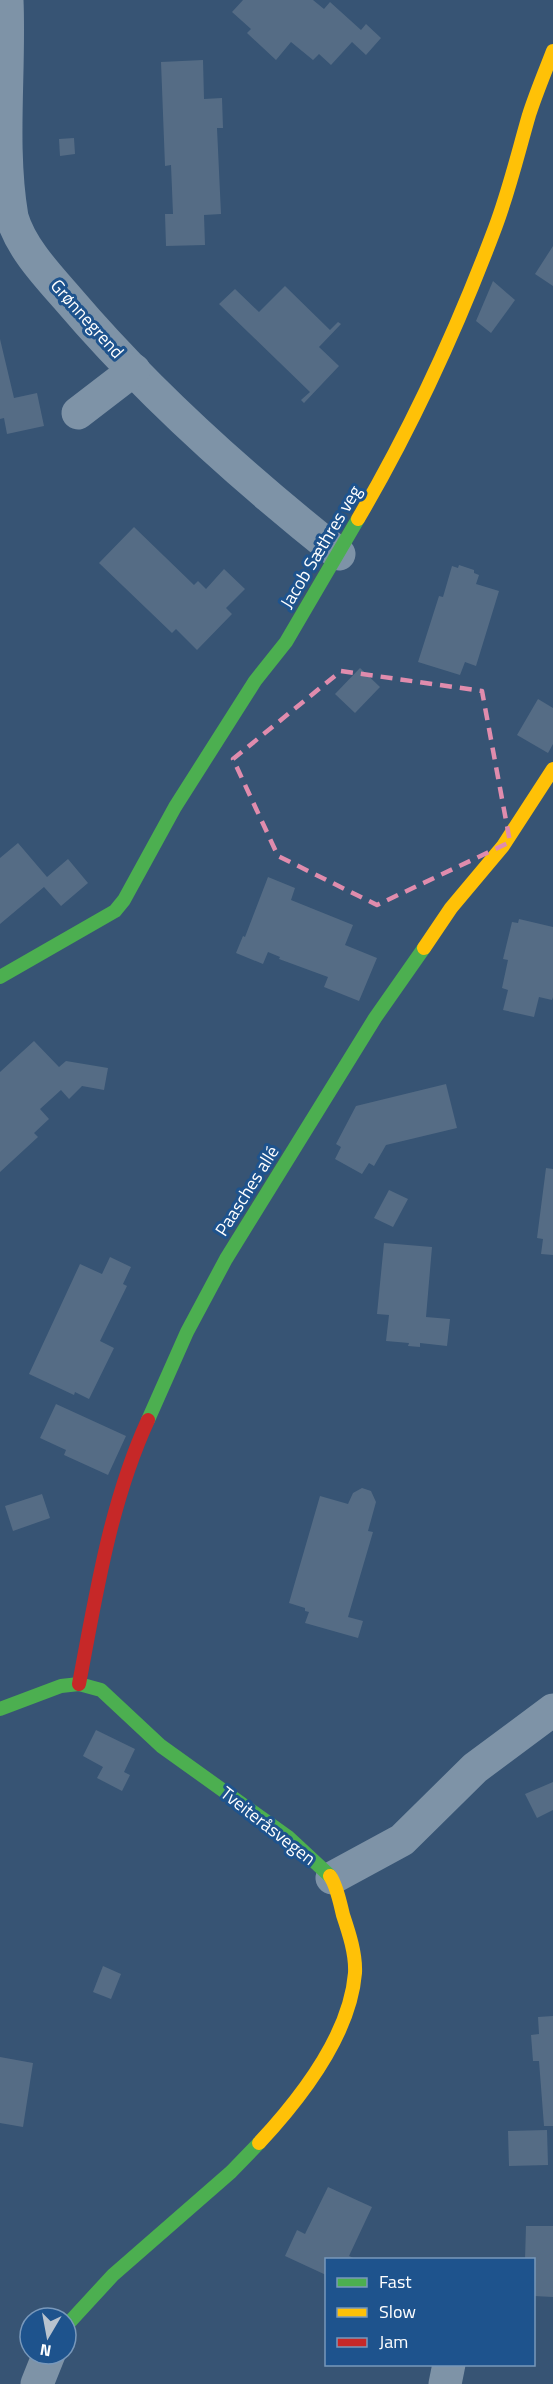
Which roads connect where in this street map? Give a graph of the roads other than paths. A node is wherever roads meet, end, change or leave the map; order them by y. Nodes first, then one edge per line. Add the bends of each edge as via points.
1 (7, 0) edge
2 (553, 51) edge
3 (134, 370) junction
4 (78, 413) dead end
5 (339, 554) junction
6 (553, 768) edge
7 (0, 977) edge
8 (79, 1684) junction
9 (0, 1709) edge
10 (553, 1710) edge
11 (332, 1878) junction
12 (78, 2313) edge
13 (44, 2366) edge
14 (449, 2366) edge
15 (37, 2384) edge
16 (445, 2384) edge

1 - 3 street, Grønnegrend via 4,175 12,219 37,263
2 - 5 street, Jacob Sæthres veg via 495,228 421,405
3 - 4 street
3 - 5 street, Grønnegrend via 227,460
5 - 7 street, Jacob Sæthres veg via 286,642 255,681 175,807 124,900 115,911
6 - 8 street, Paasches allé via 503,846 451,908 375,1018 226,1259 193,1322 136,1450 106,1546
8 - 9 street via 53,1689
8 - 11 street, Tveiteråsvegen via 101,1690 161,1746 288,1837
10 - 11 street via 475,1768 402,1840
11 - 12 street, Tveiteråsvegen via 350,1936 355,1972 349,2003 323,2063 279,2121 231,2172 113,2275
13 - 15 street
14 - 16 street

